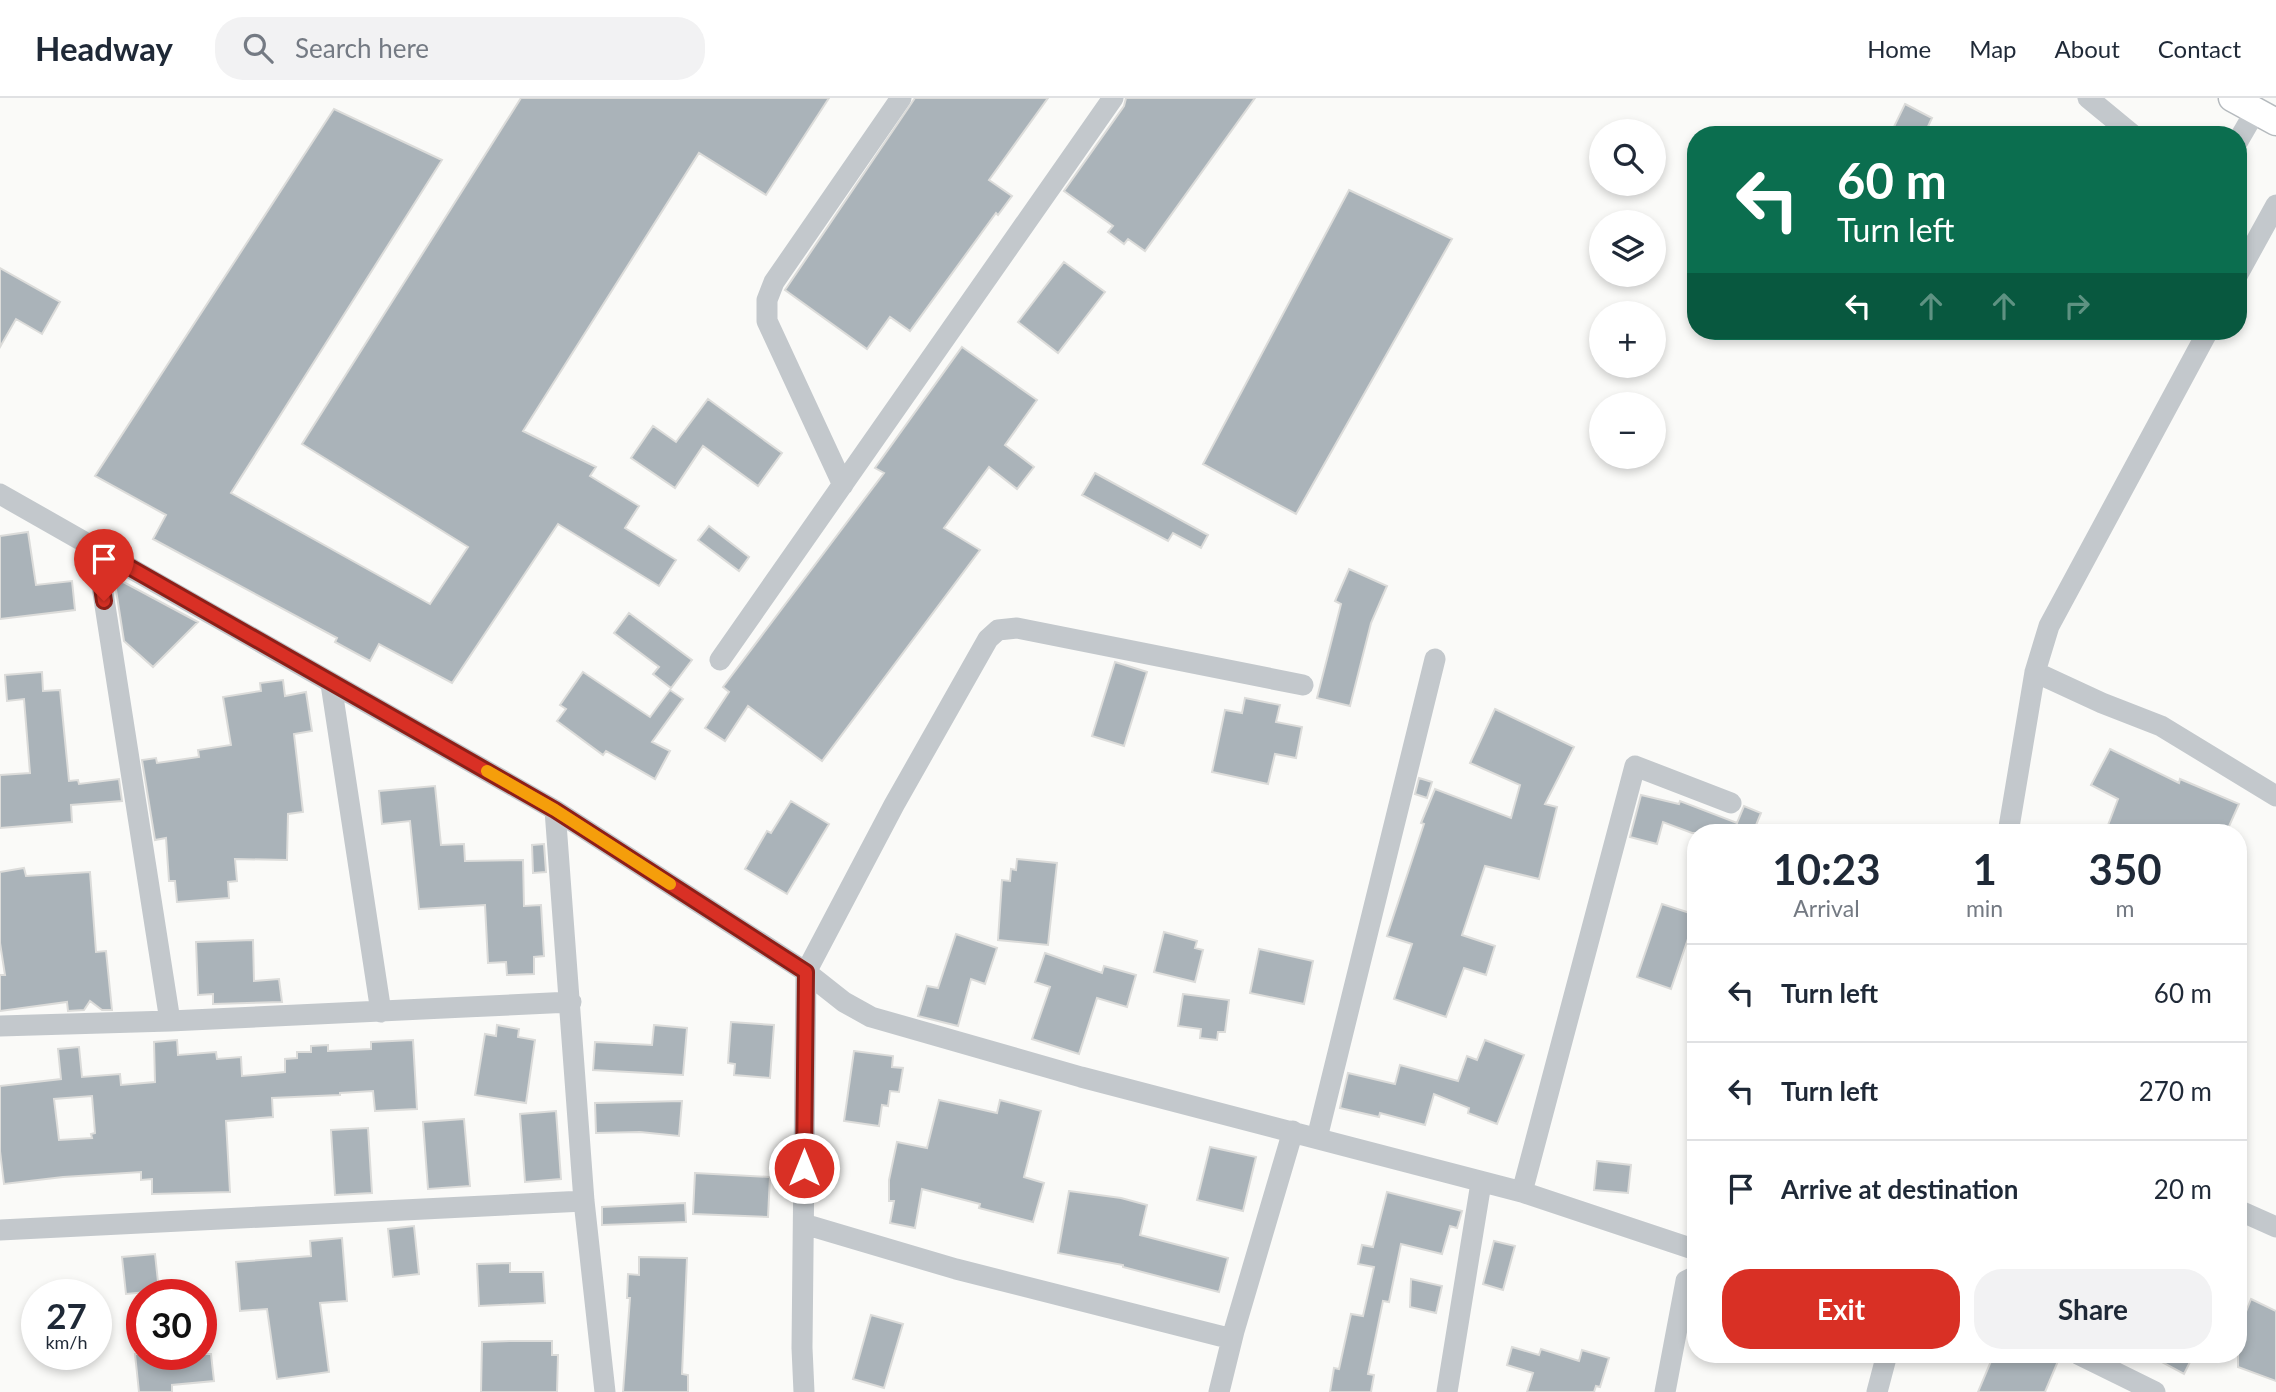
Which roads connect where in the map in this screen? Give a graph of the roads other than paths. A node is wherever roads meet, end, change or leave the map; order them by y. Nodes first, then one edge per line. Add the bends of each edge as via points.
1 (901, 98) edge
2 (1113, 98) edge
3 (2088, 98) edge
4 (2232, 98) edge
5 (2266, 116) edge
6 (2122, 126) edge
7 (2247, 133) edge
8 (2276, 205) edge
9 (2247, 258) edge
10 (2203, 340) edge
11 (843, 485) junction
12 (0, 494) edge
13 (96, 548) junction
14 (1435, 659) dead end
15 (720, 660) dead end
16 (2035, 672) junction
17 (331, 684) junction
18 (1303, 685) dead end
19 (2276, 796) edge
20 (1731, 803) dead end
21 (555, 810) junction
22 (2010, 824) edge
23 (806, 972) junction
24 (571, 1002) junction
25 (381, 1012) junction
26 (170, 1021) junction
27 (0, 1026) edge
28 (1293, 1131) junction
29 (1317, 1138) junction
30 (1481, 1182) junction
31 (1522, 1192) junction
32 (584, 1201) junction
33 (2247, 1214) edge
34 (804, 1224) junction
35 (2276, 1227) edge
36 (0, 1230) edge
37 (1687, 1247) edge
38 (1687, 1280) edge
39 (1232, 1339) junction
40 (1885, 1363) edge
41 (2096, 1363) edge
42 (605, 1392) edge
43 (804, 1392) edge
44 (1219, 1392) edge
45 (1447, 1392) edge
46 (1665, 1392) edge
47 (1877, 1392) edge
48 (2155, 1392) edge

1 - 11 street via 774,282 767,300 767,321
2 - 11 street
3 - 6 street
4 - 5 main road
5 - 7 street
8 - 9 street
10 - 16 street via 2068,588 2049,626
11 - 15 street
12 - 13 street
13 - 17 street
13 - 26 street
14 - 29 street
16 - 19 street via 2161,726
16 - 22 street
17 - 21 street
17 - 25 street
18 - 23 street via 1017,628 998,630 988,639 894,805
20 - 31 street via 1635,766
21 - 23 street
21 - 24 street
23 - 28 street via 871,1017
23 - 34 street
24 - 25 street
24 - 32 street
25 - 26 street
26 - 27 street
28 - 29 street
28 - 39 street
29 - 30 street
30 - 31 street
30 - 45 street
31 - 37 street
32 - 36 street
32 - 42 street
33 - 35 street
34 - 39 street via 956,1269
34 - 43 street
38 - 46 street
39 - 44 street
40 - 47 street
41 - 48 street

